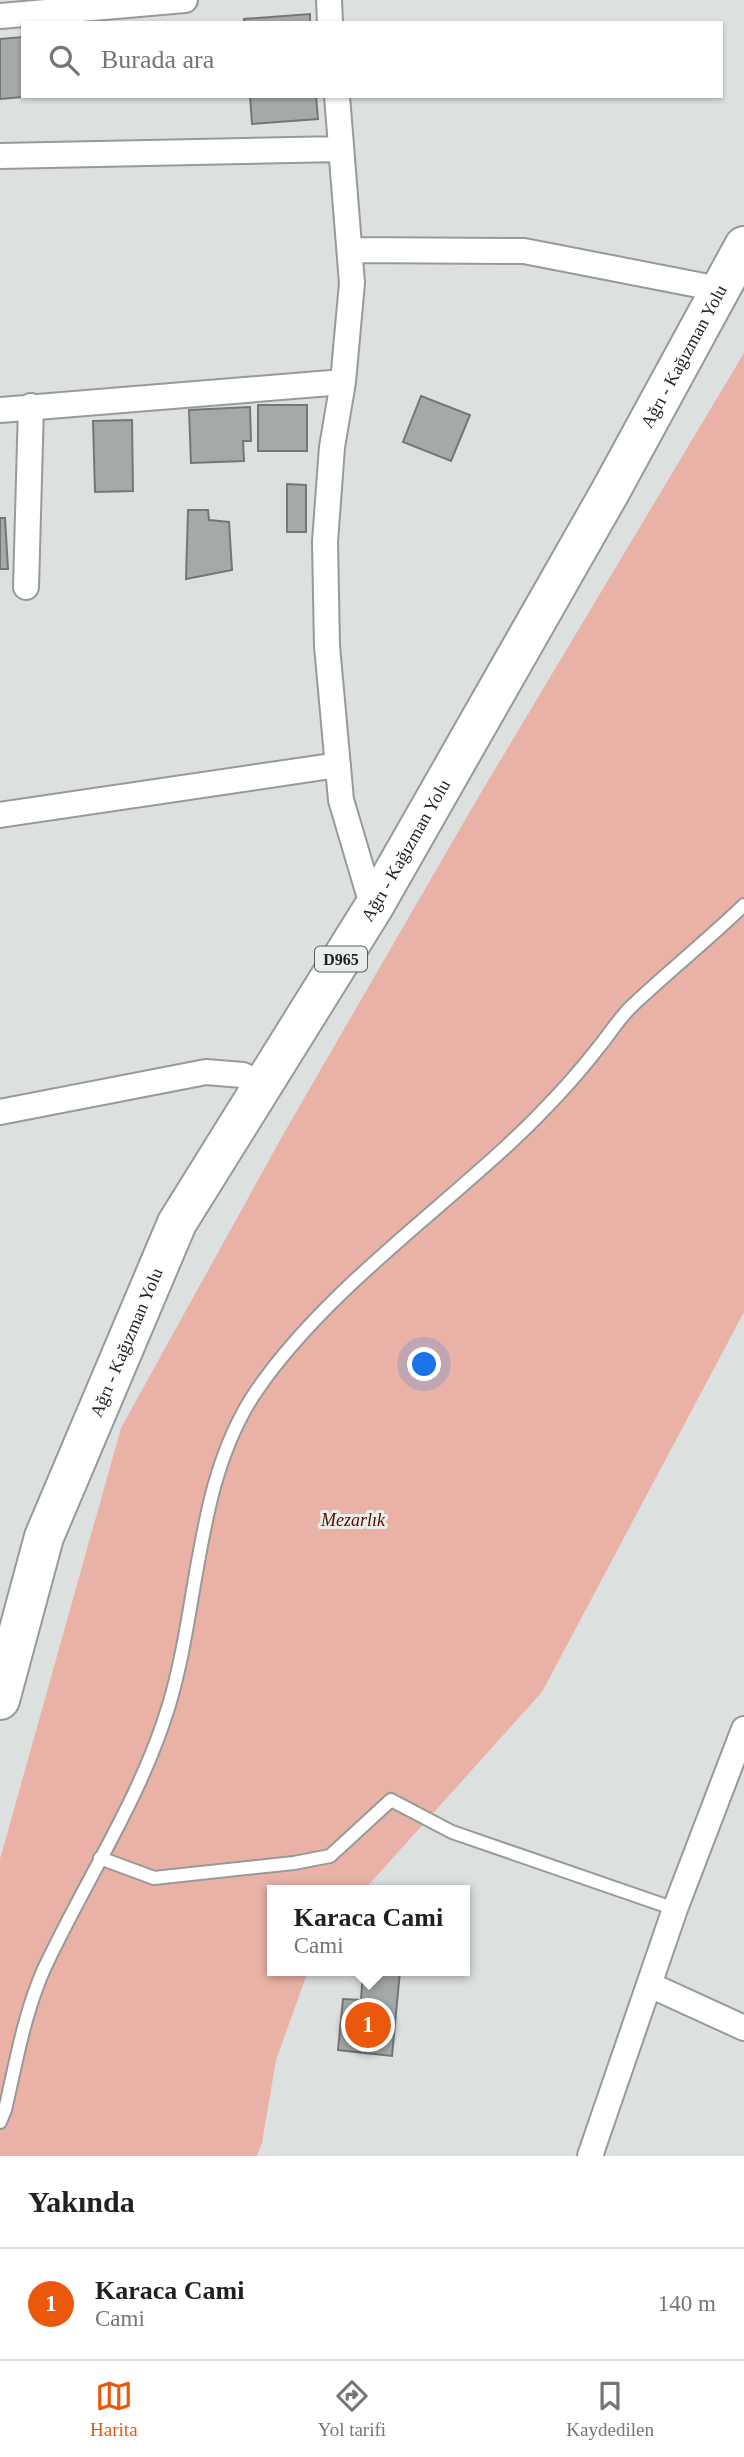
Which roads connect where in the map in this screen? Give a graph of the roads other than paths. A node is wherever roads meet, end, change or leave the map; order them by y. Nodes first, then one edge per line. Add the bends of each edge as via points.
1 (185, 0) edge
2 (329, 0) edge
3 (0, 16) edge
4 (330, 21) edge
5 (337, 98) edge
6 (341, 149) junction
7 (0, 156) edge
8 (744, 246) edge
9 (350, 250) junction
10 (719, 289) junction
11 (343, 382) junction
12 (31, 406) junction
13 (0, 410) edge
14 (26, 587) dead end
15 (338, 765) junction
16 (0, 815) edge
17 (744, 905) edge
18 (373, 908) junction
19 (263, 1085) junction
20 (0, 1112) edge
21 (0, 1700) edge
22 (744, 1729) edge
23 (100, 1858) junction
24 (676, 1909) junction
25 (650, 1985) junction
26 (744, 2028) edge
27 (0, 2122) edge
28 (590, 2156) edge

1 - 3 street
2 - 4 street
5 - 6 street
6 - 7 street
6 - 9 street
8 - 10 main road, Ağrı - Kağızman Yolu / D965
9 - 10 street via 524,251
9 - 11 street via 352,283
10 - 18 main road, Ağrı - Kağızman Yolu / D965 via 610,492
11 - 12 street
11 - 15 street via 331,447 325,542 327,646
12 - 13 street
12 - 14 street
15 - 16 street
15 - 18 street via 341,800
17 - 23 lane via 632,1004 568,1084 509,1144 324,1312 258,1387 222,1458 169,1704 145,1768
18 - 19 main road, Ağrı - Kağızman Yolu / D965
19 - 20 street via 243,1075 206,1072
19 - 21 main road, Ağrı - Kağızman Yolu / D965 via 177,1223 44,1537
22 - 24 street
23 - 24 lane via 153,1878 330,1856 391,1800 452,1832
23 - 27 lane via 43,1973 25,2022
24 - 25 street
25 - 26 street
25 - 28 street

